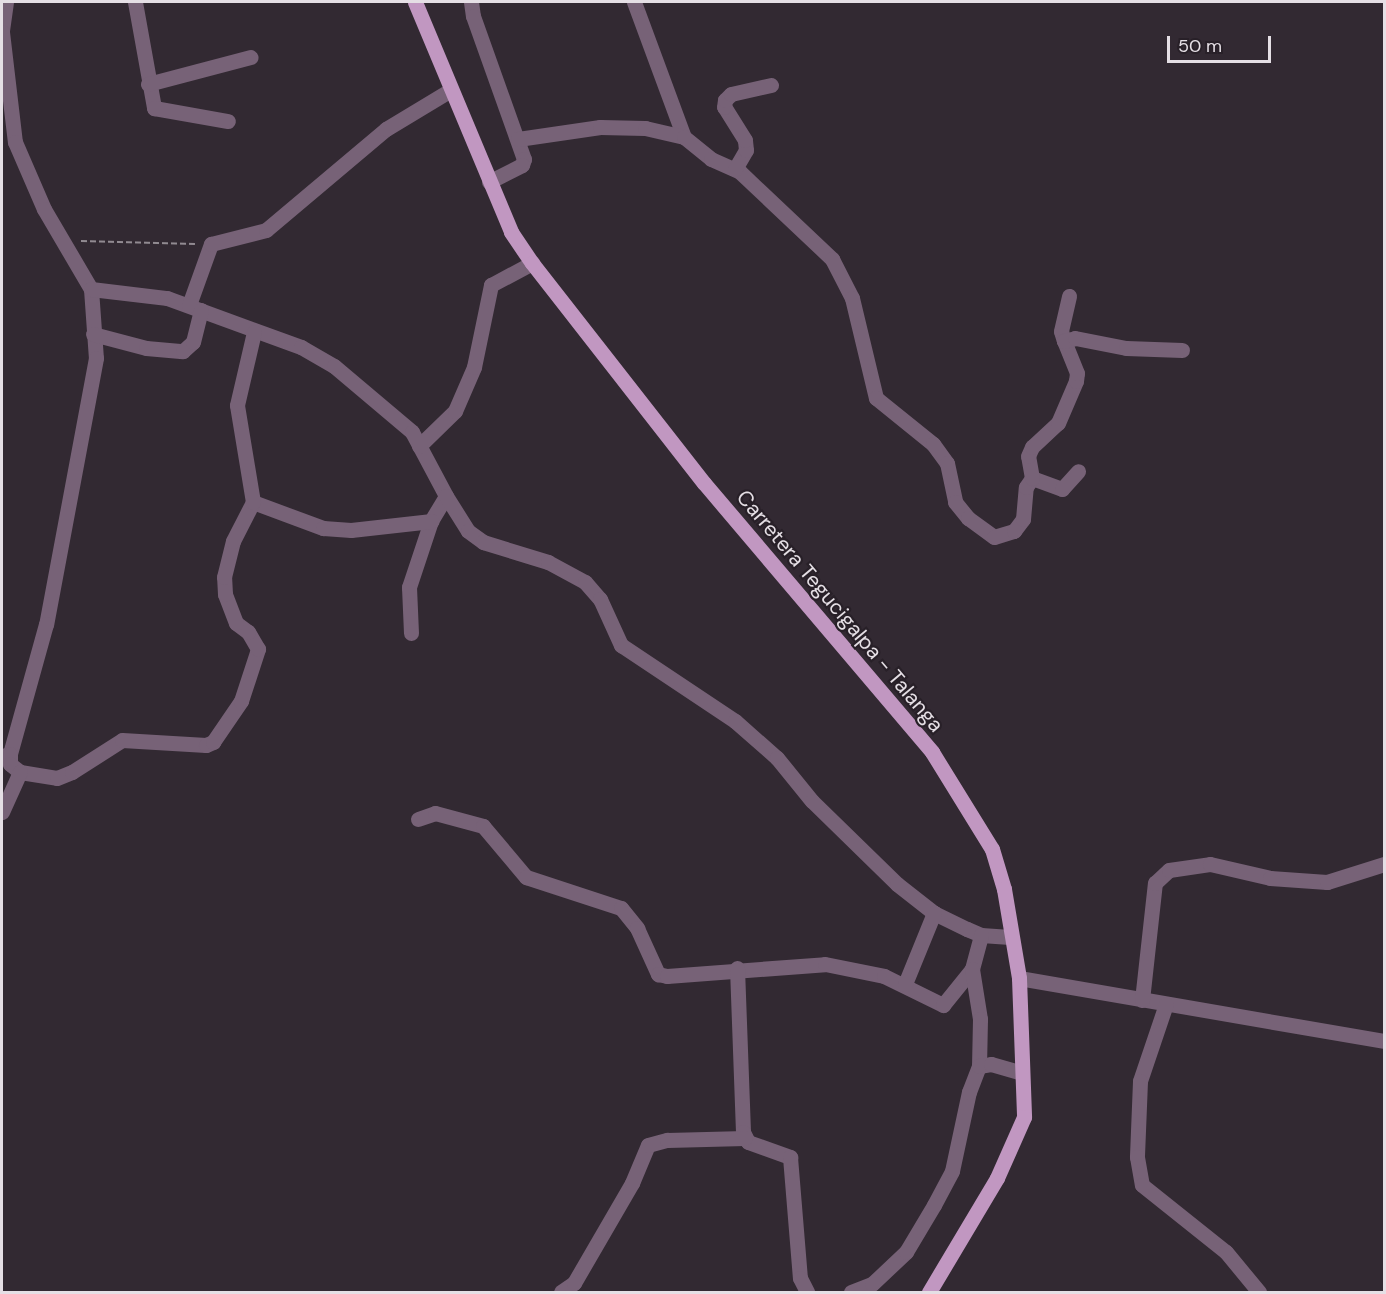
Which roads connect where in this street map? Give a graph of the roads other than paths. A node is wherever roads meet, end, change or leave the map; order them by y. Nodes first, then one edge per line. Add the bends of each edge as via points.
1 (6, 2) edge
2 (135, 2) edge
3 (416, 2) edge
4 (471, 2) edge
5 (634, 2) edge
6 (251, 57) dead end
7 (148, 84) junction
8 (771, 85) dead end
9 (449, 90) junction
10 (228, 121) dead end
11 (684, 138) junction
12 (518, 139) junction
13 (8, 141) edge
14 (735, 169) junction
15 (489, 182) junction
16 (532, 263) junction
17 (91, 288) junction
18 (1069, 296) dead end
19 (195, 308) junction
20 (254, 332) junction
21 (93, 334) junction
22 (1064, 341) junction
23 (1182, 350) dead end
24 (419, 446) junction
25 (1078, 471) dead end
26 (1032, 478) junction
27 (446, 496) junction
28 (253, 502) junction
29 (431, 520) junction
30 (411, 633) dead end
31 (6, 755) edge
32 (20, 772) junction
33 (2, 812) edge
34 (418, 819) dead end
35 (1384, 864) edge
36 (934, 913) junction
37 (981, 935) junction
38 (1010, 937) junction
39 (737, 968) junction
40 (972, 969) junction
41 (1019, 978) junction
42 (905, 984) junction
43 (1142, 1000) junction
44 (1166, 1004) junction
45 (1384, 1041) edge
46 (979, 1066) junction
47 (1022, 1073) junction
48 (745, 1138) junction
49 (561, 1293) edge
50 (807, 1293) edge
51 (851, 1293) edge
52 (929, 1293) edge
53 (1259, 1293) edge

1 - 13 street via 2,32
2 - 7 street
3 - 9 main road, Carretera Tegucigalpa - Talanga
4 - 12 street
5 - 11 street
6 - 7 street
7 - 10 street via 154,108
8 - 14 street via 731,94 725,100 724,107 745,140 746,150
9 - 15 main road, Carretera Tegucigalpa - Talanga
9 - 19 street via 386,129 266,230 211,244
11 - 12 street via 621,125
11 - 14 street via 711,159
12 - 15 street via 524,154 522,165
13 - 17 street
14 - 26 street via 812,235 832,259 852,298 876,398 933,444 947,464 955,502 968,518 994,537 1014,531 1023,519 1026,487
15 - 16 main road, Carretera Tegucigalpa - Talanga via 511,232
16 - 24 street via 491,285 474,367 455,411
16 - 38 main road, Carretera Tegucigalpa - Talanga via 704,483 932,752 992,849 1004,889
17 - 19 street via 136,291
17 - 21 street
18 - 22 street via 1060,331
19 - 20 street
19 - 21 street via 193,342 183,351 146,348
20 - 24 street via 301,347 334,366 412,432
20 - 28 street via 237,405
21 - 31 street via 94,378 48,613
22 - 23 street via 1075,338 1126,348
22 - 26 street via 1077,373 1076,381 1058,423 1032,447 1028,456
24 - 27 street
25 - 26 street via 1062,489
27 - 29 street
27 - 36 street via 468,531 483,542 548,562 585,582 600,599 621,645 735,721 777,758 854,844
28 - 29 street via 323,528 351,530
28 - 32 street via 233,541 224,577 225,594 236,623 248,632 258,649 241,701 213,742 206,745 122,740 57,778
29 - 30 street via 407,597
31 - 32 street
32 - 33 street
34 - 39 street via 435,813 483,826 526,877 621,908 637,928 658,974
35 - 43 street via 1327,882 1270,878 1210,864 1169,870 1155,883
36 - 37 street
36 - 42 street
37 - 38 street
37 - 40 street
38 - 41 main road, Carretera Tegucigalpa - Talanga
39 - 42 street via 825,964
39 - 48 street
40 - 42 street via 943,1005
40 - 46 street via 980,1019
41 - 43 street
41 - 47 main road, Carretera Tegucigalpa - Talanga
43 - 44 street
44 - 45 street
44 - 53 street via 1140,1081 1137,1157 1142,1185 1226,1252
46 - 47 street via 991,1064
46 - 51 street via 969,1092 952,1171 934,1205 906,1252 872,1284
47 - 52 main road, Carretera Tegucigalpa - Talanga via 1024,1117 997,1178
48 - 49 street via 648,1144 632,1184 574,1283
48 - 50 street via 790,1157 800,1278

